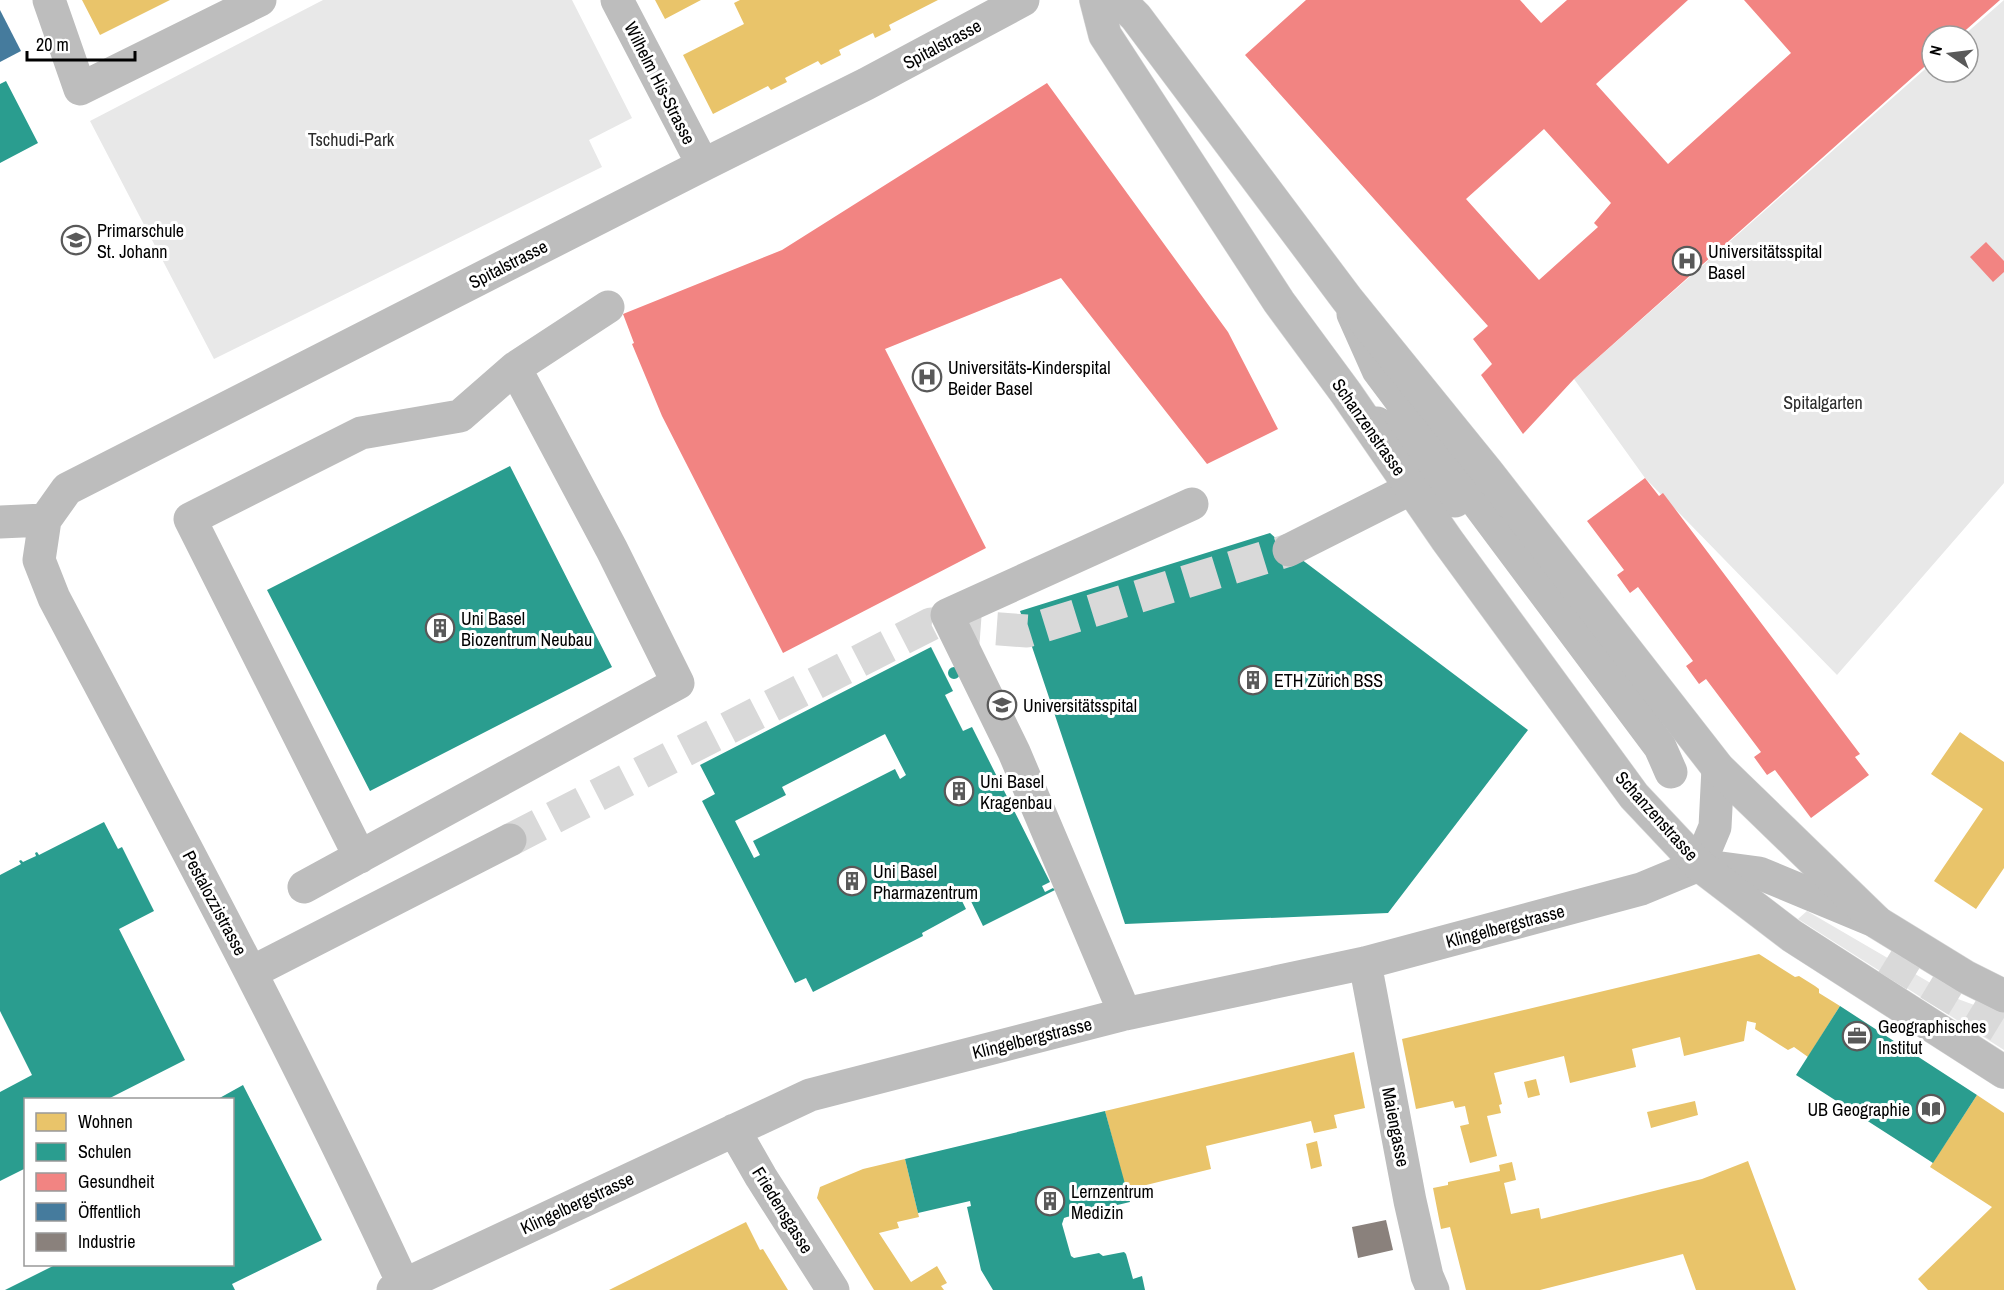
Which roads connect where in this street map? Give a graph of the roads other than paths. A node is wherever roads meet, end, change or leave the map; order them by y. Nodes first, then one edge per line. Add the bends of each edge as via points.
1 (49, 0) edge
2 (260, 0) edge
3 (617, 0) edge
4 (1023, 0) edge
5 (1096, 0) edge
6 (1119, 0) edge
7 (703, 165) junction
8 (1347, 299) junction
9 (608, 307) dead end
10 (515, 368) junction
11 (1346, 393) junction
12 (1412, 489) junction
13 (1192, 504) dead end
14 (45, 520) junction
15 (0, 522) edge
16 (1289, 550) tunnel mouth
17 (1718, 768) junction
18 (510, 840) tunnel mouth
19 (360, 857) junction
20 (1699, 865) junction
21 (304, 887) dead end
22 (1878, 922) junction
23 (1365, 963) junction
24 (252, 972) junction
25 (2004, 996) edge
26 (1125, 1014) junction
27 (2004, 1072) edge
28 (734, 1130) junction
29 (401, 1288) edge
30 (832, 1290) edge
31 (1433, 1290) edge

1 - 2 street via 80,89
3 - 7 street, Wilhelm His-Strasse
4 - 7 street, Spitalstrasse
5 - 11 street, Schanzenstrasse via 1105,35 1279,302
6 - 8 street
7 - 14 street, Spitalstrasse via 67,489
8 - 11 street via 1378,370 1660,747 1671,772 1653,757 1462,509
8 - 17 street
9 - 10 street
10 - 19 street via 678,683
10 - 19 street via 460,416 361,433 190,519
11 - 12 street, Schanzenstrasse
12 - 16 street
12 - 20 street, Schanzenstrasse via 1634,796
13 - 26 street via 947,615 1014,752
14 - 15 street
14 - 24 street, Pestalozzistrasse via 39,560 54,598
17 - 20 street, Schanzenstrasse via 1715,827
17 - 22 street
18 - 24 street
19 - 21 street
20 - 22 street via 1759,873
20 - 23 street, Klingelbergstrasse via 1641,889
20 - 27 street via 1792,936
22 - 25 street
23 - 26 street, Klingelbergstrasse
23 - 31 street, Maiengasse via 1410,1201
24 - 29 street, Pestalozzistrasse via 319,1105
26 - 28 street, Klingelbergstrasse via 810,1095
28 - 29 street, Klingelbergstrasse
28 - 30 street, Friedensgasse

